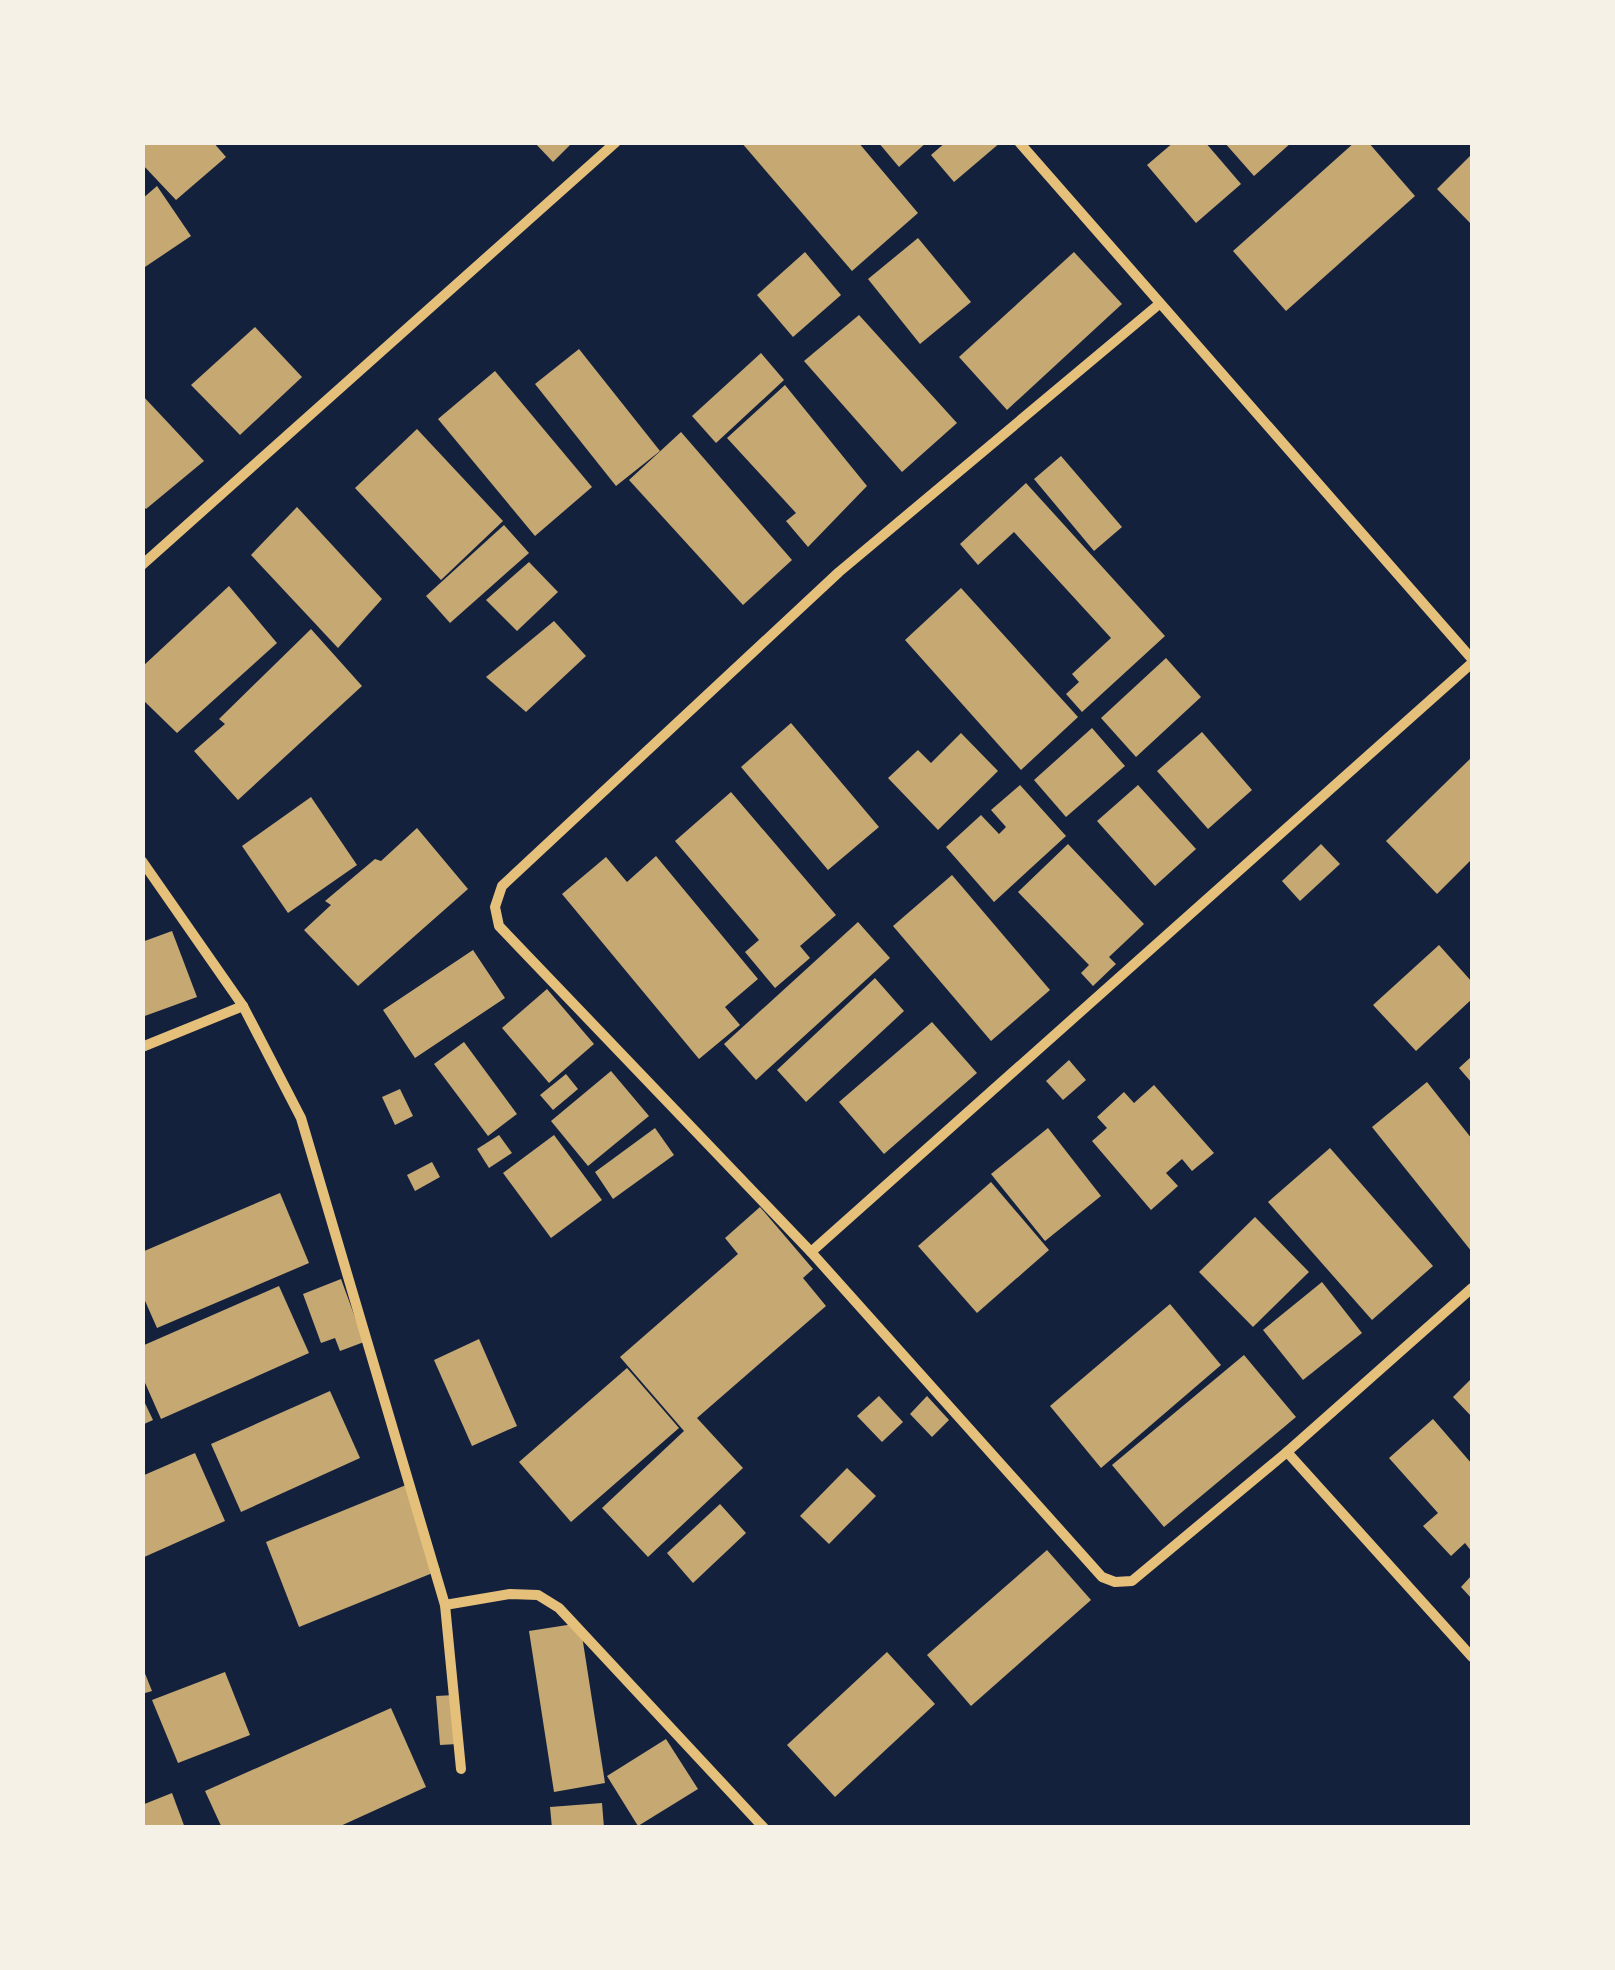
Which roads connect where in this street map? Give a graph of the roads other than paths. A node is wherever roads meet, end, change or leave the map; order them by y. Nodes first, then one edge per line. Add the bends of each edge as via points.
1 (616, 142) edge
2 (1019, 142) edge
3 (1158, 305) junction
4 (142, 565) edge
5 (1472, 661) edge
6 (142, 861) edge
7 (242, 1006) junction
8 (142, 1047) edge
9 (810, 1252) junction
10 (1472, 1288) edge
11 (1287, 1452) junction
12 (445, 1605) junction
13 (1472, 1657) edge
14 (461, 1769) dead end
15 (764, 1828) edge

1 - 4 street
2 - 3 street
3 - 5 street
3 - 9 street via 839,572 502,886 499,926
5 - 9 street
6 - 7 street
7 - 8 street
7 - 12 street via 301,1118
9 - 11 street via 1102,1577 1132,1581
10 - 11 street
11 - 13 street
12 - 14 street
12 - 15 street via 510,1594 538,1595 559,1608

